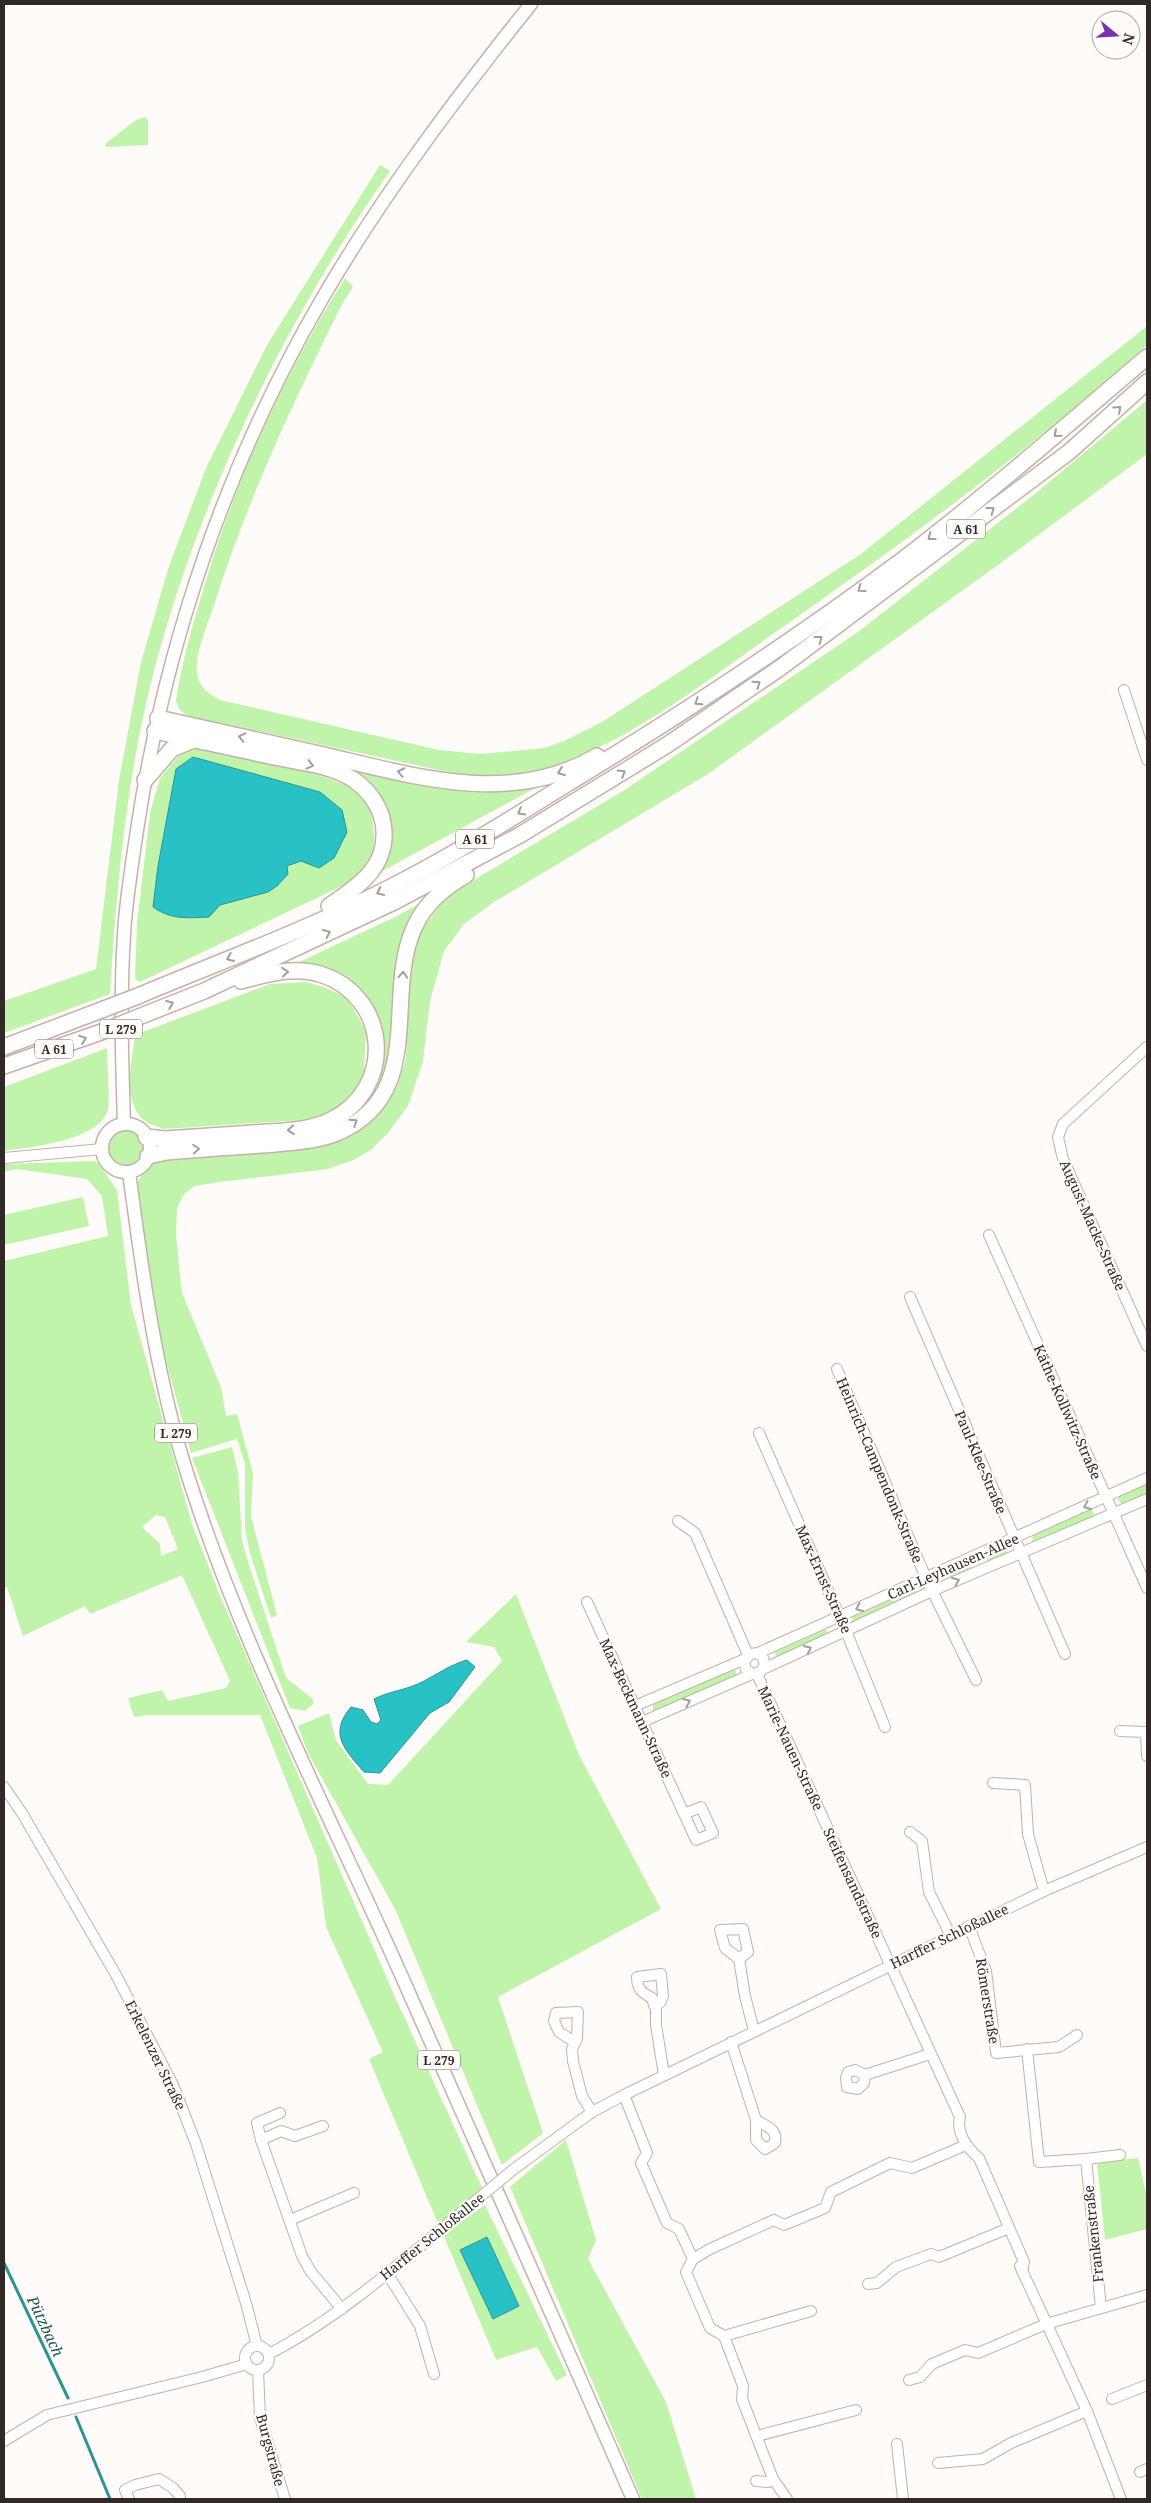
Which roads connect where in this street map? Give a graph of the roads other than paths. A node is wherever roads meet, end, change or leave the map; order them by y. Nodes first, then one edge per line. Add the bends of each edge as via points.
1 (532, 4) edge
2 (1147, 357) edge
3 (1147, 382) edge
4 (1124, 690) dead end
5 (156, 725) junction
6 (652, 732) junction
7 (194, 740) junction
8 (1147, 760) edge
9 (145, 780) junction
10 (520, 835) junction
11 (291, 932) junction
12 (204, 991) junction
13 (4, 1047) edge
14 (1147, 1047) edge
15 (4, 1066) edge
16 (124, 1124) junction
17 (146, 1137) junction
18 (102, 1149) junction
19 (148, 1156) junction
20 (4, 1158) edge
21 (129, 1172) junction
22 (989, 1236) dead end
23 (910, 1297) dead end
24 (1147, 1346) edge
25 (837, 1369) dead end
26 (759, 1434) dead end
27 (1147, 1478) edge
28 (1106, 1498) junction
29 (1147, 1499) edge
30 (1114, 1514) junction
31 (678, 1520) dead end
32 (1014, 1538) junction
33 (1022, 1553) junction
34 (926, 1578) junction
35 (1147, 1588) edge
36 (932, 1591) junction
37 (588, 1602) dead end
38 (840, 1617) junction
39 (846, 1631) junction
40 (1065, 1654) dead end
41 (750, 1656) junction
42 (758, 1672) junction
43 (976, 1680) dead end
44 (635, 1706) junction
45 (642, 1722) junction
46 (885, 1726) dead end
47 (1120, 1731) dead end
48 (1147, 1756) edge
49 (993, 1783) dead end
50 (4, 1787) edge
51 (684, 1814) dead end
52 (825, 1822) joint
53 (910, 1832) dead end
54 (1147, 1847) edge
55 (1044, 1891) junction
56 (970, 1926) junction
57 (951, 1936) junction
58 (739, 1959) dead end
59 (891, 1964) junction
60 (656, 2004) dead end
61 (754, 2031) junction
62 (1077, 2035) dead end
63 (577, 2039) dead end
64 (731, 2042) junction
65 (1027, 2049) junction
66 (930, 2054) junction
67 (664, 2075) junction
68 (865, 2075) dead end
69 (624, 2095) junction
70 (592, 2112) junction
71 (280, 2113) dead end
72 (756, 2120) dead end
73 (323, 2126) dead end
74 (261, 2140) junction
75 (969, 2148) junction
76 (1120, 2155) dead end
77 (1086, 2159) junction
78 (354, 2193) dead end
79 (290, 2220) junction
80 (1010, 2231) junction
81 (693, 2259) junction
82 (387, 2273) junction
83 (868, 2284) dead end
84 (1147, 2295) edge
85 (1101, 2308) junction
86 (342, 2309) junction
87 (811, 2311) dead end
88 (1046, 2324) junction
89 (724, 2336) junction
90 (257, 2346) junction
91 (269, 2354) junction
92 (247, 2364) junction
93 (258, 2370) junction
94 (434, 2374) dead end
95 (909, 2380) dead end
96 (1147, 2385) edge
97 (1112, 2399) dead end
98 (856, 2410) dead end
99 (1087, 2411) junction
100 (757, 2436) junction
101 (4, 2441) edge
102 (897, 2444) dead end
103 (938, 2462) dead end
104 (773, 2479) junction
105 (756, 2481) dead end
106 (180, 2496) dead end
107 (129, 2499) edge
108 (285, 2499) edge
109 (633, 2499) edge
110 (786, 2499) edge
111 (903, 2499) edge
112 (1120, 2499) edge

1 - 5 main road, L 279 via 472,78 404,171 322,299 288,361 248,445 200,568
2 -> 6 highway, A 61 via 983,497 900,561 771,654
10 -> 3 highway, A 61 via 667,745 780,668 1069,452
4 - 8 street
6 -> 5 highway via 630,736 591,759 539,779 480,785
5 - 7 highway
5 - 9 main road, L 279
6 -> 11 highway, A 61 via 387,889
7 - 9 highway via 172,749
7 -> 11 highway via 336,771 362,786 376,803 384,826 384,838 372,872 350,894
9 - 16 main road, L 279 via 124,933 121,1034
12 -> 10 highway, A 61 via 396,901
19 -> 10 highway via 296,1142 335,1134 357,1121 376,1103 392,1074 399,1044 405,956 420,916 449,885 492,859
11 -> 13 highway, A 61, bridge via 138,996
15 -> 12 highway, A 61, bridge
12 -> 17 highway via 287,971 304,971 332,979 354,994 373,1023 377,1051 372,1077 359,1100 351,1107 329,1121 305,1128 165,1139
14 - 24 street, August-Macke-Straße via 1063,1124 1058,1137 1063,1159
16 - 17 main road via 137,1127
16 - 18 main road via 110,1130
17 - 19 main road
18 - 20 street
18 - 21 main road via 103,1157 114,1169
19 - 21 main road via 141,1166
21 - 109 main road, L 279 via 159,1365 177,1440 207,1534 286,1725 398,1967
22 - 28 street, Käthe-Kollwitz-Straße
23 - 32 street, Paul-Klee-Straße
25 - 34 street, Heinrich-Campendonk-Straße
26 - 38 street, Max-Ernst-Straße
27 - 28 street, Carl-Leyhausen-Allee
28 - 30 street, Käthe-Kollwitz-Straße
28 -> 32 street, Carl-Leyhausen-Allee
29 - 30 street, Carl-Leyhausen-Allee
30 - 33 street, Carl-Leyhausen-Allee
30 - 35 street, Käthe-Kollwitz-Straße
31 - 41 street via 695,1533
32 - 33 street, Paul-Klee-Straße
32 - 34 street, Carl-Leyhausen-Allee
36 -> 33 street, Carl-Leyhausen-Allee
33 - 40 street, Paul-Klee-Straße
34 - 36 street, Heinrich-Campendonk-Straße
34 -> 38 street, Carl-Leyhausen-Allee
36 - 39 street, Carl-Leyhausen-Allee
36 - 43 street, Heinrich-Campendonk-Straße
37 - 44 street, Max-Beckmann-Straße
38 - 39 street, Max-Ernst-Straße
38 - 41 street, Carl-Leyhausen-Allee
42 -> 39 street, Carl-Leyhausen-Allee
39 - 46 street, Max-Ernst-Straße
41 - 42 street via 746,1669
41 - 42 street via 765,1661
41 - 44 street, Carl-Leyhausen-Allee
45 -> 42 street, Carl-Leyhausen-Allee
42 - 52 street, Marie-Nauen-Straße
44 - 45 street, Max-Beckmann-Straße
45 - 51 street, Max-Beckmann-Straße
47 - 48 street via 1146,1732
49 - 55 street via 1025,1785 1028,1834
50 - 90 street, Erkelenzer Straße via 116,1975 173,2085 196,2144
52 - 59 street, Steifensandstraße
53 - 57 street via 922,1841 929,1892
54 - 55 street, Harffer Schloßallee
55 - 56 street, Harffer Schloßallee
56 - 57 street, Harffer Schloßallee
56 - 65 street, Römerstraße via 986,1971 996,2053
57 - 59 street, Harffer Schloßallee
58 - 61 street
59 - 61 street, Harffer Schloßallee
59 - 66 street, Steifensandstraße
60 - 67 street
61 - 64 street, Harffer Schloßallee
62 - 65 street, Römerstraße via 1059,2046
63 - 70 street via 572,2049 576,2080
64 - 67 street, Harffer Schloßallee
64 - 72 street
65 - 77 street via 1039,2162
66 - 68 street
66 - 75 street, Steifensandstraße via 960,2117 958,2126
67 - 69 street, Harffer Schloßallee
69 - 70 street, Harffer Schloßallee
69 - 81 street via 647,2152 641,2163 667,2223 679,2229
70 - 82 street, Harffer Schloßallee, bridge via 514,2169
71 - 74 street via 257,2123
73 - 74 street via 295,2136 281,2131
74 - 79 street
75 - 80 street, Steifensandstraße via 980,2178 988,2182
75 - 81 street via 912,2168 890,2163 832,2192 825,2208 784,2225 774,2220
76 - 77 street
77 - 85 street, Frankenstraße
78 - 79 street
79 - 86 street via 311,2272
80 - 83 street via 940,2258 931,2254 896,2267 877,2283
80 - 88 street, Steifensandstraße via 1008,2242
81 - 89 street via 686,2272 710,2328
82 - 86 street, Harffer Schloßallee
82 - 94 street via 420,2326
84 - 85 street
85 - 88 street
86 - 91 street, Harffer Schloßallee
87 - 89 street
88 - 95 street via 978,2353 965,2350 932,2364 920,2377
88 - 99 street, Steifensandstraße
89 - 100 street via 743,2386 742,2399
90 - 91 street
90 - 92 street via 247,2352
91 - 93 street via 266,2366
92 - 93 street
92 - 101 street via 47,2415
93 - 108 street, Burgstraße via 260,2418
96 - 97 street
98 - 100 street
99 - 103 street via 1011,2443 983,2459
99 - 112 street, Steifensandstraße
100 - 104 street
102 - 111 street via 903,2466
104 - 105 street
104 - 110 street
106 - 107 street via 159,2479 135,2484 126,2490

